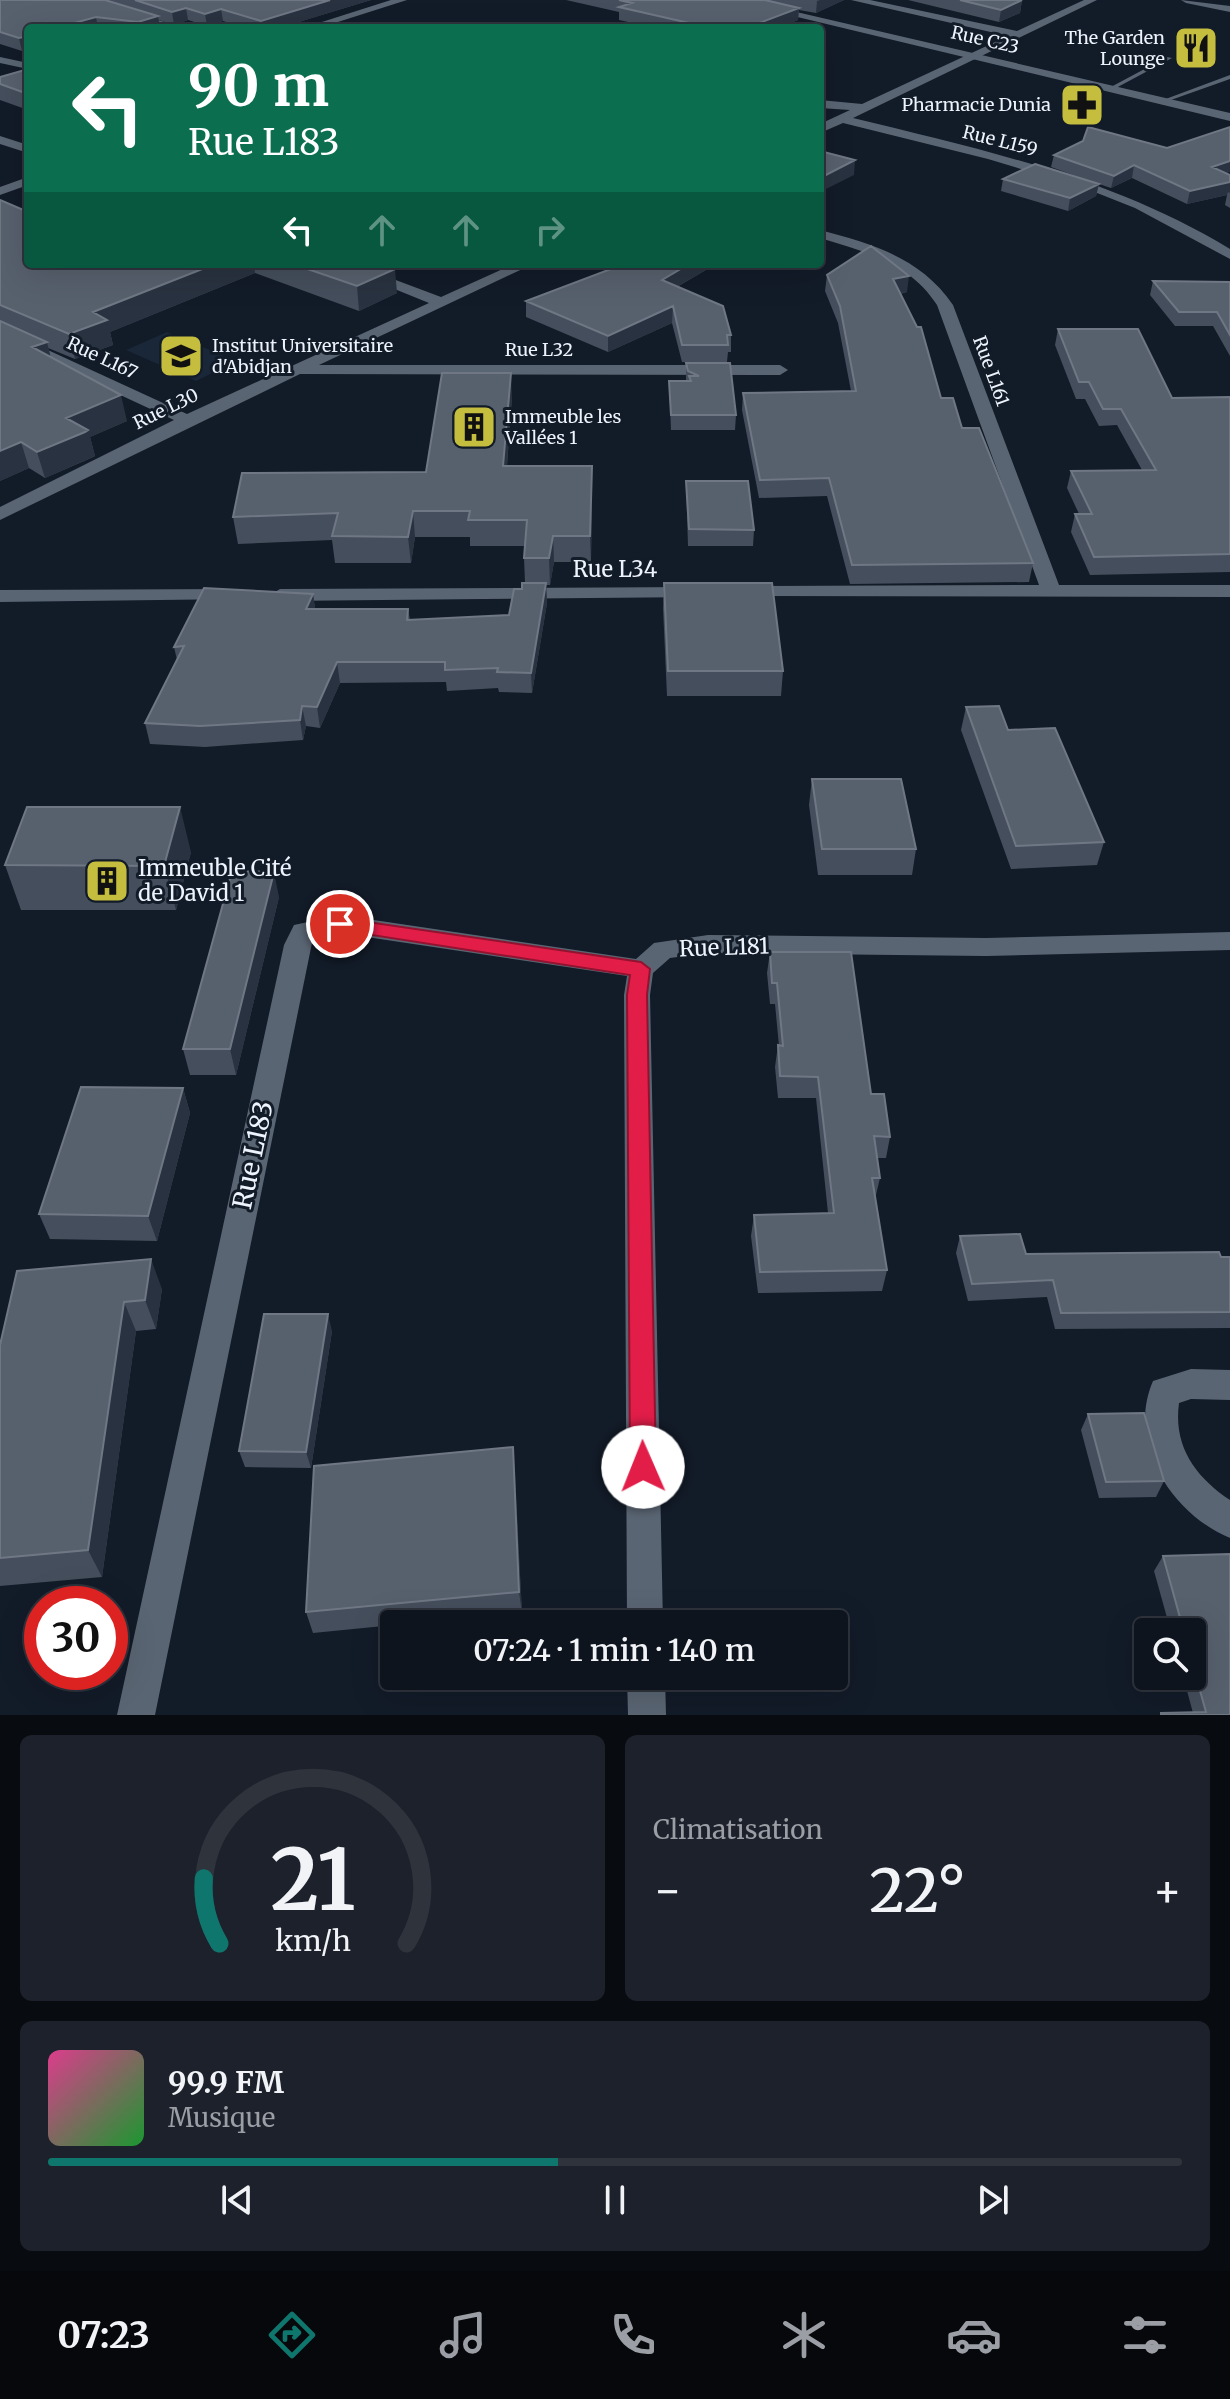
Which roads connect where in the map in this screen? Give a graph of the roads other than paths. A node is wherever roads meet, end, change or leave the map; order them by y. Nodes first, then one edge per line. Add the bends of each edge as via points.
1 (83, 0) edge
2 (402, 0) edge
3 (732, 0) edge
4 (856, 0) edge
5 (1092, 0) edge
6 (1186, 0) edge
7 (1230, 9) edge
8 (166, 24) edge
9 (321, 24) edge
10 (1019, 35) junction
11 (975, 56) junction
12 (1169, 58) dead end
13 (0, 60) edge
14 (24, 65) edge
15 (1230, 77) edge
16 (1112, 88) junction
17 (1166, 100) junction
18 (824, 104) edge
19 (863, 108) junction
20 (1230, 117) edge
21 (842, 119) junction
22 (824, 127) edge
23 (0, 140) edge
24 (24, 148) edge
25 (24, 182) edge
26 (0, 191) edge
27 (824, 235) edge
28 (1230, 255) edge
29 (350, 268) edge
30 (517, 268) edge
31 (442, 303) junction
32 (0, 333) edge
33 (297, 370) junction
34 (780, 370) dead end
35 (187, 420) junction
36 (0, 514) edge
37 (1051, 591) junction
38 (1230, 591) edge
39 (0, 596) edge
40 (1230, 941) edge
41 (641, 969) junction
42 (1230, 1385) edge
43 (1230, 1521) edge
44 (645, 1610) edge
45 (646, 1690) edge
46 (136, 1715) edge
47 (647, 1715) edge

1 - 8 street
2 - 9 street
3 - 11 street, Rue C23
4 - 10 street
5 - 10 street
6 - 7 street
10 - 11 street
11 - 16 street, Rue C23
11 - 19 street
12 - 16 lane
13 - 14 street
15 - 17 lane
16 - 17 street, Rue C23
17 - 20 street, Rue C23
18 - 19 street
19 - 21 street
21 - 22 street
21 - 28 street, Rue L159 via 1077,180 1159,212
23 - 24 street
25 - 26 street
27 - 37 street, Rue L161 via 888,254 934,284
29 - 31 street
30 - 31 street, Rue L30
31 - 33 street, Rue L30
32 - 35 street, Rue L167
33 - 34 street, Rue L32
33 - 35 street, Rue L30
35 - 36 street, Rue L30
37 - 38 street, Rue L34
37 - 39 street, Rue L34
40 - 41 street, Rue L181 via 1001,947 708,944 663,950
41 - 44 street via 637,995
41 - 46 street, Rue L183 via 340,924 303,931
42 - 43 street via 1191,1384 1165,1392 1159,1414 1173,1471 1193,1494
45 - 47 street

